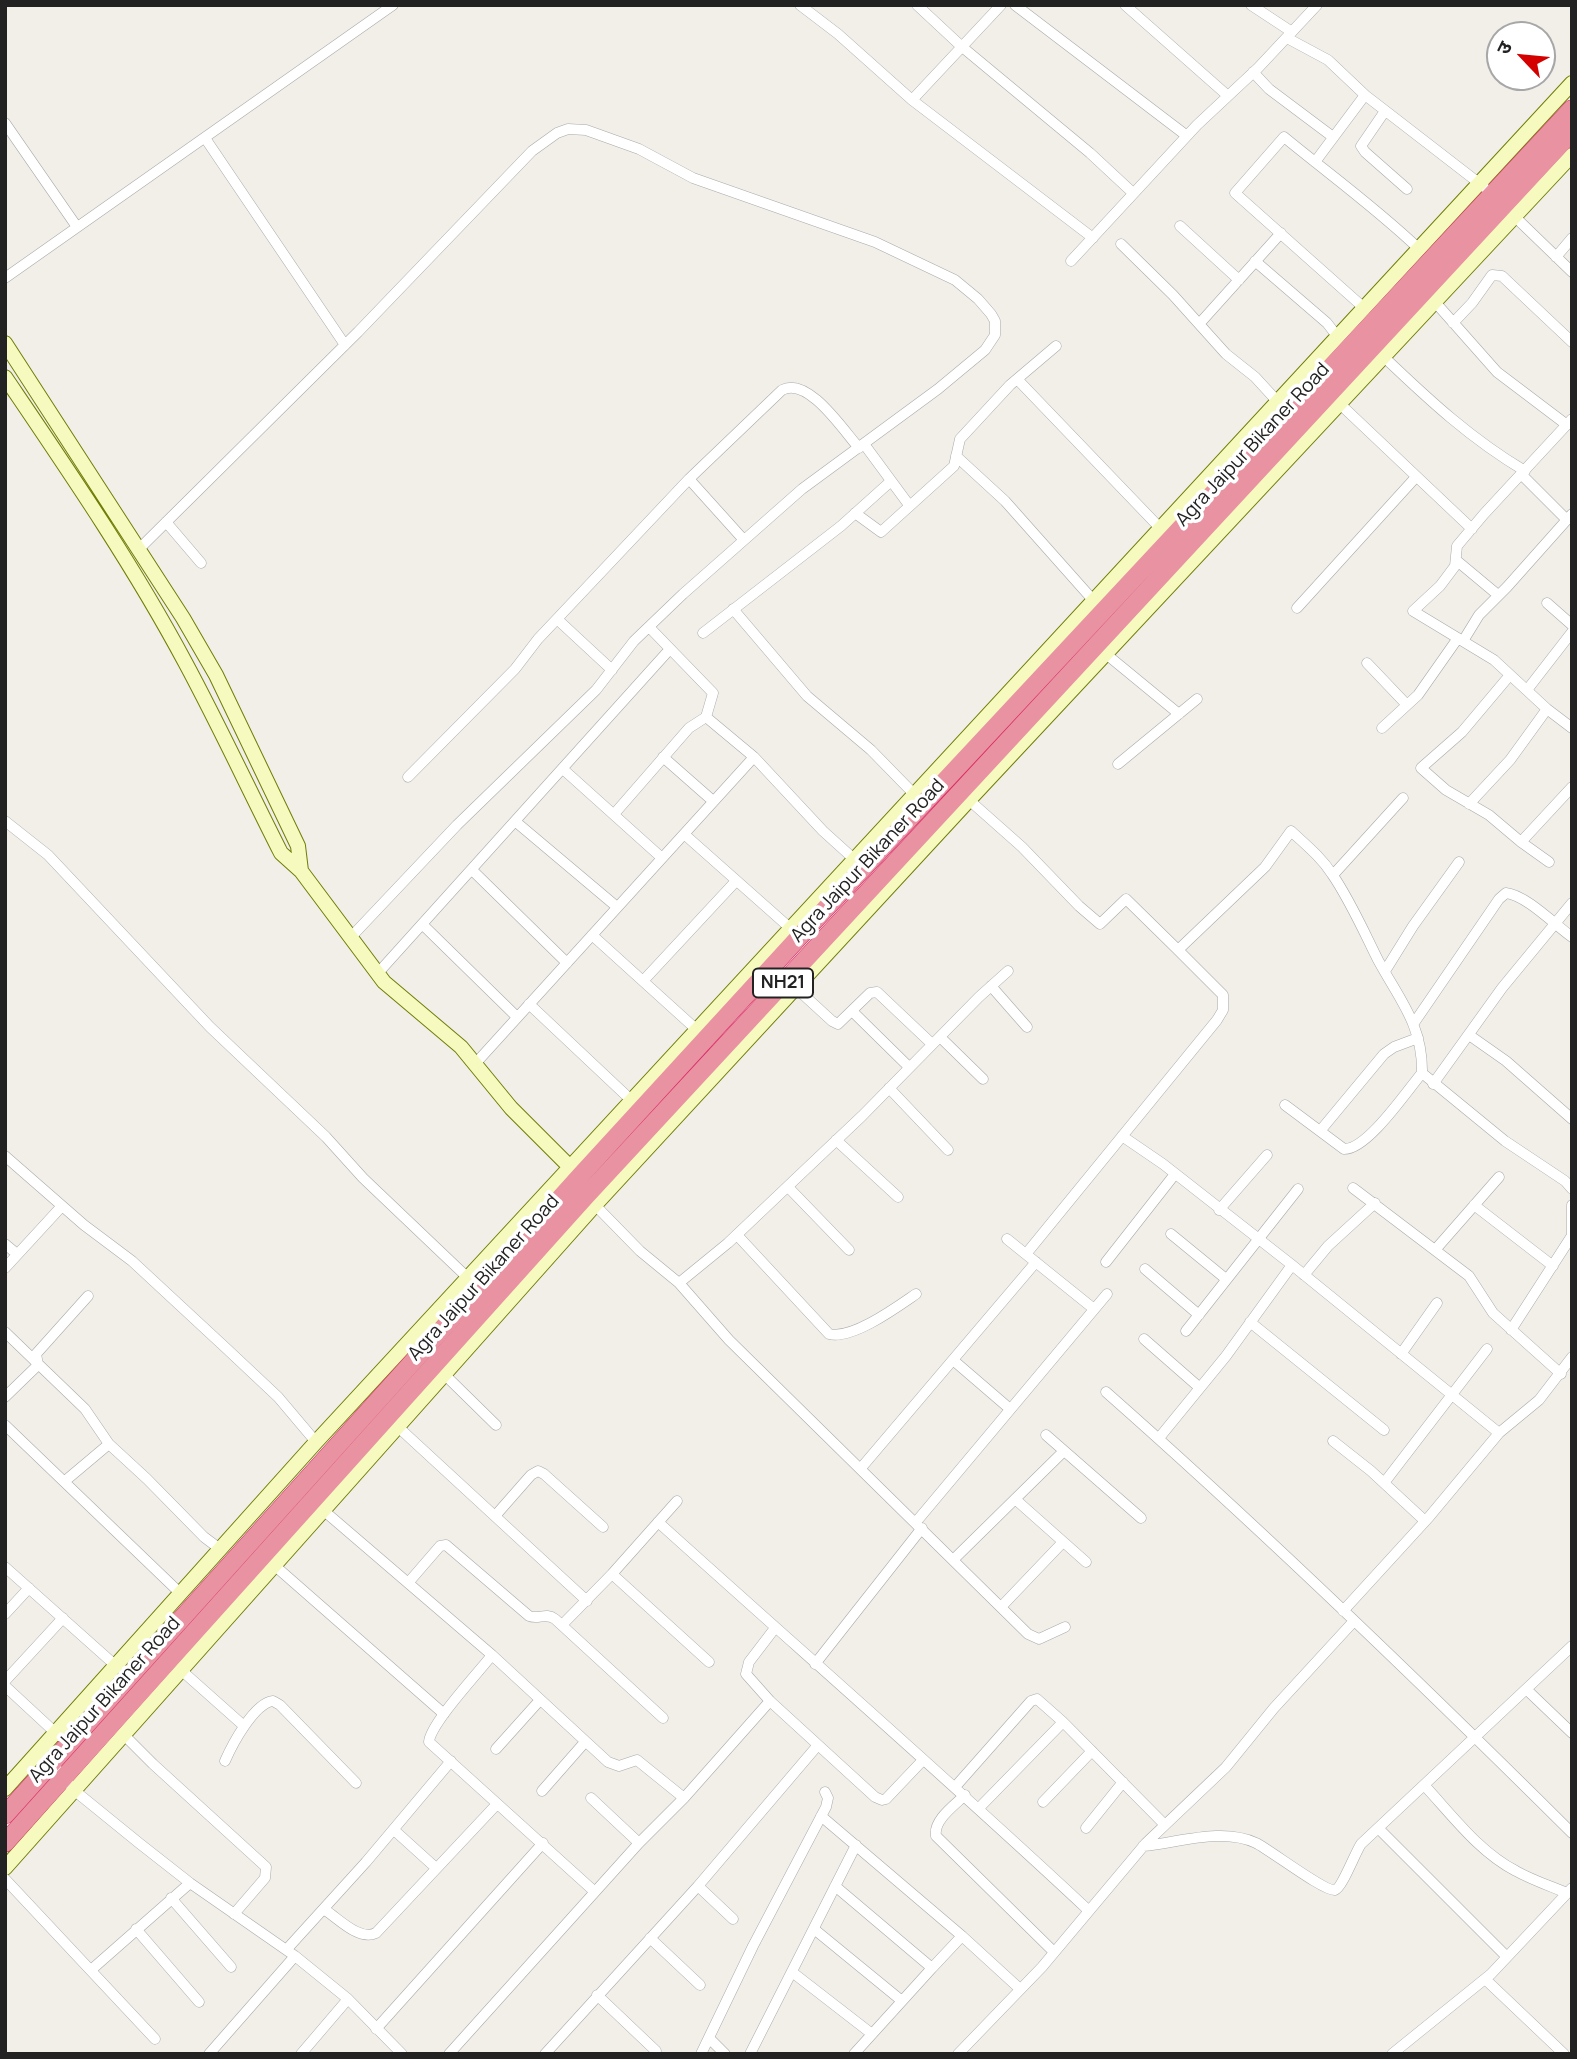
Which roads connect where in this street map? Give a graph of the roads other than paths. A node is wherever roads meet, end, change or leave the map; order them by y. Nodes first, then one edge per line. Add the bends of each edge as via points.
1 (800, 5) edge
2 (917, 5) edge
3 (1001, 5) edge
4 (1015, 5) edge
5 (1125, 5) edge
6 (1251, 5) edge
7 (1317, 5) edge
8 (387, 7) edge
9 (1289, 35) junction
10 (961, 46) junction
11 (1253, 72) junction
12 (1572, 83) edge
13 (1365, 95) junction
14 (1228, 96) junction
15 (912, 100) junction
16 (1572, 109) edge
17 (1385, 111) junction
18 (5, 123) edge
19 (1572, 132) edge
20 (1187, 136) junction
21 (1333, 137) junction
22 (205, 138) junction
23 (1572, 155) edge
24 (1315, 162) junction
25 (1407, 190) dead end
26 (1133, 193) junction
27 (1497, 199) junction
28 (1180, 226) dead end
29 (77, 227) junction
30 (1281, 233) junction
31 (1093, 238) junction
32 (1572, 238) edge
33 (1121, 244) dead end
34 (1418, 248) junction
35 (1556, 257) junction
36 (1071, 261) dead end
37 (1255, 261) junction
38 (1572, 272) edge
39 (5, 278) edge
40 (1239, 280) junction
41 (1435, 302) junction
42 (1363, 307) junction
43 (1200, 323) junction
44 (1453, 323) junction
45 (1337, 336) junction
46 (1572, 342) edge
47 (5, 343) edge
48 (345, 345) junction
49 (1056, 346) dead end
50 (1384, 356) junction
51 (5, 377) edge
52 (1017, 379) junction
53 (1277, 401) junction
54 (1340, 404) junction
55 (1569, 422) edge
56 (861, 446) junction
57 (956, 456) junction
58 (1523, 473) junction
59 (1416, 477) junction
60 (689, 479) junction
61 (890, 482) junction
62 (909, 505) junction
63 (855, 513) junction
64 (1569, 517) edge
65 (166, 522) junction
66 (1160, 528) junction
67 (1472, 529) junction
68 (743, 539) junction
69 (140, 548) junction
70 (1456, 561) junction
71 (201, 563) dead end
72 (1498, 596) junction
73 (1093, 600) junction
74 (1547, 603) dead end
75 (1297, 608) dead end
76 (733, 609) junction
77 (183, 618) junction
78 (557, 619) junction
79 (1572, 625) edge
80 (165, 627) junction
81 (649, 627) junction
82 (1572, 632) edge
83 (703, 633) dead end
84 (1460, 640) junction
85 (670, 649) junction
86 (1106, 654) junction
87 (1367, 663) dead end
88 (612, 670) junction
89 (1510, 675) junction
90 (1527, 690) junction
91 (1197, 699) dead end
92 (1407, 705) junction
93 (1547, 709) junction
94 (1179, 714) junction
95 (706, 717) junction
96 (1570, 723) edge
97 (1382, 728) dead end
98 (663, 757) junction
99 (754, 757) junction
100 (1118, 764) dead end
101 (564, 770) junction
102 (408, 777) dead end
103 (1572, 787) edge
104 (914, 794) junction
105 (1403, 798) dead end
106 (969, 800) junction
107 (713, 802) junction
108 (1469, 804) junction
109 (615, 813) junction
110 (5, 821) edge
111 (516, 822) junction
112 (684, 834) junction
113 (1521, 842) junction
114 (662, 858) junction
115 (854, 859) junction
116 (1459, 862) dead end
117 (1549, 862) dead end
118 (472, 870) junction
119 (301, 872) junction
120 (1333, 875) junction
121 (736, 881) junction
122 (1572, 904) edge
123 (617, 907) junction
124 (422, 925) junction
125 (1556, 925) junction
126 (790, 928) junction
127 (592, 935) junction
128 (352, 936) junction
129 (1572, 937) edge
130 (1178, 950) junction
131 (567, 963) junction
132 (1008, 971) dead end
133 (1385, 971) junction
134 (378, 973) junction
135 (643, 981) junction
136 (991, 986) junction
137 (796, 988) junction
138 (528, 1004) junction
139 (852, 1011) junction
140 (517, 1017) junction
141 (1414, 1023) junction
142 (1027, 1027) dead end
143 (697, 1030) junction
144 (1469, 1035) junction
145 (1418, 1038) junction
146 (936, 1041) junction
147 (475, 1064) junction
148 (909, 1067) junction
149 (1422, 1073) junction
150 (984, 1079) dead end
151 (1433, 1084) junction
152 (889, 1088) junction
153 (631, 1100) junction
154 (1284, 1105) dead end
155 (1572, 1119) edge
156 (1320, 1131) junction
157 (1122, 1136) junction
158 (836, 1140) junction
159 (948, 1150) dead end
160 (1267, 1155) dead end
161 (5, 1156) edge
162 (570, 1167) junction
163 (1175, 1174) junction
164 (1499, 1177) dead end
165 (788, 1187) junction
166 (1353, 1188) dead end
167 (1298, 1189) dead end
168 (1572, 1189) edge
169 (898, 1197) dead end
170 (1375, 1203) junction
171 (595, 1205) junction
172 (1474, 1205) junction
173 (1572, 1205) edge
174 (62, 1206) junction
175 (1219, 1210) junction
176 (1171, 1234) dead end
177 (737, 1235) junction
178 (1572, 1237) edge
179 (1007, 1239) dead end
180 (1258, 1239) junction
181 (5, 1244) edge
182 (849, 1250) dead end
183 (1435, 1250) junction
184 (17, 1254) junction
185 (1026, 1254) junction
186 (1036, 1262) junction
187 (1106, 1262) dead end
188 (1292, 1265) junction
189 (1553, 1266) junction
190 (5, 1268) edge
191 (1145, 1269) dead end
192 (1304, 1275) junction
193 (468, 1278) junction
194 (1226, 1279) junction
195 (680, 1283) junction
196 (916, 1294) dead end
197 (1107, 1294) dead end
198 (88, 1296) dead end
199 (1437, 1303) dead end
200 (1094, 1309) junction
201 (1199, 1315) junction
202 (1250, 1322) junction
203 (1511, 1329) junction
204 (1186, 1331) dead end
205 (5, 1332) edge
206 (1144, 1339) dead end
207 (1487, 1349) dead end
208 (1401, 1354) junction
209 (1572, 1357) edge
210 (953, 1360) junction
211 (38, 1365) junction
212 (444, 1374) junction
213 (1561, 1374) junction
214 (1200, 1388) junction
215 (1107, 1392) dead end
216 (1451, 1395) junction
217 (5, 1397) edge
218 (1010, 1409) junction
219 (496, 1424) dead end
220 (5, 1425) edge
221 (397, 1426) junction
222 (1384, 1430) dead end
223 (1499, 1433) junction
224 (1046, 1434) dead end
225 (1158, 1438) junction
226 (1333, 1441) dead end
227 (316, 1442) junction
228 (109, 1444) junction
229 (1064, 1451) junction
230 (862, 1468) junction
231 (65, 1481) junction
232 (1384, 1483) junction
233 (1015, 1499) junction
234 (677, 1501) dead end
235 (323, 1510) junction
236 (495, 1516) junction
237 (1141, 1518) dead end
238 (1425, 1521) junction
239 (658, 1522) junction
240 (918, 1525) junction
241 (603, 1527) dead end
242 (1063, 1542) junction
243 (220, 1549) junction
244 (953, 1560) junction
245 (1086, 1562) dead end
246 (274, 1565) junction
247 (5, 1567) edge
248 (612, 1574) junction
249 (408, 1583) junction
250 (29, 1588) junction
251 (180, 1593) junction
252 (587, 1601) junction
253 (1001, 1607) junction
254 (1343, 1611) junction
255 (5, 1614) edge
256 (62, 1618) junction
257 (1354, 1621) junction
258 (562, 1625) junction
259 (1065, 1627) dead end
260 (775, 1628) junction
261 (1572, 1646) edge
262 (492, 1655) junction
263 (709, 1662) dead end
264 (815, 1664) junction
265 (115, 1665) junction
266 (181, 1670) junction
267 (5, 1683) edge
268 (1526, 1689) junction
269 (540, 1700) junction
270 (770, 1701) junction
271 (444, 1714) junction
272 (663, 1718) dead end
273 (1063, 1722) junction
274 (244, 1727) junction
275 (1572, 1733) edge
276 (124, 1735) junction
277 (1476, 1737) junction
278 (61, 1738) junction
279 (585, 1742) junction
280 (818, 1745) junction
281 (496, 1749) dead end
282 (1092, 1751) junction
283 (923, 1760) junction
284 (225, 1761) dead end
285 (451, 1761) junction
286 (51, 1762) junction
287 (1123, 1782) junction
288 (356, 1783) dead end
289 (69, 1784) junction
290 (1424, 1785) junction
291 (956, 1787) junction
292 (5, 1789) edge
293 (542, 1791) dead end
294 (825, 1792) dead end
295 (965, 1795) junction
296 (591, 1798) dead end
297 (684, 1798) junction
298 (1043, 1802) dead end
299 (497, 1804) junction
300 (979, 1808) junction
301 (5, 1815) edge
302 (821, 1816) junction
303 (1164, 1824) junction
304 (1086, 1828) dead end
305 (1378, 1828) junction
306 (394, 1830) junction
307 (1572, 1833) edge
308 (5, 1843) edge
309 (543, 1843) junction
310 (639, 1843) junction
311 (856, 1844) junction
312 (1143, 1846) junction
313 (5, 1868) edge
314 (436, 1868) junction
315 (5, 1879) edge
316 (190, 1883) junction
317 (698, 1886) junction
318 (835, 1886) junction
319 (1569, 1891) edge
320 (595, 1892) junction
321 (171, 1898) junction
322 (325, 1910) junction
323 (1088, 1910) junction
324 (234, 1914) junction
325 (733, 1919) dead end
326 (814, 1929) junction
327 (136, 1930) junction
328 (962, 1936) junction
329 (650, 1938) junction
330 (291, 1952) junction
331 (1054, 1952) junction
332 (1507, 1957) junction
333 (231, 1967) dead end
334 (932, 1968) junction
335 (91, 1970) junction
336 (792, 1972) junction
337 (1485, 1979) junction
338 (700, 1985) dead end
339 (1020, 1989) junction
340 (597, 1995) junction
341 (348, 1999) junction
342 (902, 2001) junction
343 (199, 2002) dead end
344 (376, 2029) junction
345 (872, 2034) junction
346 (709, 2038) junction
347 (155, 2039) dead end
348 (656, 2051) dead end
349 (401, 2053) edge
350 (209, 2054) edge
351 (301, 2054) edge
352 (449, 2054) edge
353 (545, 2054) edge
354 (701, 2054) edge
355 (725, 2054) edge
356 (750, 2054) edge
357 (854, 2054) edge
358 (958, 2054) edge
359 (1392, 2054) edge
360 (1564, 2054) edge

1 - 15 street
2 - 10 street
3 - 10 street
4 - 20 street
5 - 14 street
6 - 9 street
7 - 9 street
8 - 22 street
9 - 11 street
9 - 13 street via 1328,60
10 - 15 street
10 - 26 street
11 - 14 street
11 - 21 street
12 - 27 street
13 - 17 street
13 - 21 street
14 - 20 street
15 - 31 street
16 - 27 highway, Agra Jaipur Bikaner Road / NH21
17 - 25 street via 1361,146
17 - 27 street
18 - 29 street
19 - 27 highway, Agra Jaipur Bikaner Road / NH21
20 - 26 street
21 - 24 street
22 - 29 street
22 - 48 street
23 - 27 street
24 - 30 street via 1284,137 1235,193
24 - 34 street
26 - 31 street
27 - 34 street
27 - 35 street
27 - 41 street
27 - 278 highway, Agra Jaipur Bikaner Road / NH21 via 800,936
27 - 289 highway, Agra Jaipur Bikaner Road / NH21 via 586,1196
28 - 40 street
29 - 39 street
30 - 37 street
30 - 42 street
31 - 36 street
32 - 35 street
33 - 43 street
34 - 42 street
35 - 38 street
37 - 40 street
37 - 45 street
40 - 43 street
41 - 44 street
41 - 50 street
42 - 45 street
43 - 53 street
44 - 46 street via 1492,275 1502,276
44 - 55 street via 1497,372
45 - 53 street
47 - 69 street
48 - 56 street via 533,151 557,133 586,130 639,149 692,178 889,248 947,275 978,299 996,328 985,350
48 - 65 street
49 - 52 street
50 - 54 street
50 - 58 street via 1457,425
51 - 80 street
52 - 57 street via 960,439
52 - 66 street
53 - 66 street
54 - 59 street
54 - 86 street
55 - 58 street
56 - 60 street via 814,398 798,387 787,387
56 - 61 street
56 - 68 street
57 - 62 street via 954,466
57 - 73 street via 1005,501
58 - 64 street
58 - 67 street
59 - 67 street
59 - 75 street
60 - 68 street
60 - 78 street
61 - 62 street
61 - 63 street
62 - 63 street via 881,533
63 - 76 street
64 - 72 street
65 - 69 street
65 - 71 street
66 - 73 street
67 - 70 street via 1457,546
68 - 81 street
69 - 77 street
70 - 72 street
70 - 84 street via 1440,586 1413,611
72 - 84 street
73 - 104 street
74 - 79 street
76 - 83 street
76 - 104 street via 807,696
77 - 80 street
77 - 119 street via 298,846
78 - 88 street
78 - 102 street via 515,669
80 - 119 street via 281,853
81 - 85 street
81 - 88 street
82 - 90 street
84 - 89 street
84 - 92 street
85 - 95 street via 713,693
85 - 101 street
86 - 94 street
86 - 106 street
87 - 92 street
88 - 128 street
89 - 90 street
89 - 108 street via 1462,732 1421,768
90 - 93 street
91 - 94 street
92 - 97 street
93 - 96 street
93 - 108 street via 1510,760
94 - 100 street
95 - 98 street via 689,728
95 - 99 street
98 - 107 street
98 - 109 street
99 - 107 street
99 - 115 street
101 - 109 street
101 - 111 street
103 - 113 street
104 - 115 street
105 - 120 street
106 - 130 street via 1100,924 1126,899
106 - 137 street
107 - 112 street
108 - 113 street
109 - 114 street
110 - 193 street via 48,855 210,1027
111 - 118 street
111 - 123 street
112 - 114 street
112 - 121 street
113 - 117 street
114 - 123 street
115 - 126 street
116 - 133 street
118 - 124 street
118 - 131 street
119 - 128 street
120 - 130 street via 1291,831 1265,867
120 - 133 street
121 - 126 street
121 - 135 street
122 - 125 street
123 - 127 street
124 - 134 street
124 - 140 street
125 - 129 street
125 - 141 street via 1525,901 1506,894
125 - 144 street via 1531,950
126 - 143 street
127 - 131 street
127 - 135 street
128 - 134 street
130 - 157 street via 1223,995 1223,1010
131 - 138 street
132 - 136 street
133 - 141 street
134 - 147 street
135 - 143 street
136 - 142 street
136 - 146 street
137 - 139 street via 835,1023
137 - 171 street
138 - 140 street
138 - 153 street
139 - 146 street via 877,992
139 - 148 street
140 - 147 street
141 - 145 street
143 - 153 street
144 - 151 street
144 - 155 street
145 - 149 street
145 - 156 street via 1384,1054
146 - 148 street
146 - 150 street
147 - 162 street
148 - 152 street
149 - 151 street
149 - 156 street via 1367,1139 1352,1149 1344,1149
151 - 168 street
152 - 158 street
152 - 159 street
153 - 162 street
154 - 156 street
157 - 163 street
157 - 185 street
158 - 165 street
158 - 169 street
160 - 175 street
161 - 174 street
162 - 193 street
163 - 175 street
163 - 187 street
164 - 172 street
165 - 177 street
165 - 182 street
166 - 170 street
167 - 180 street
170 - 183 street
170 - 192 street
171 - 195 street
171 - 212 street
172 - 183 street
172 - 189 street
173 - 178 street
174 - 184 street
174 - 227 street via 131,1261 228,1350
175 - 180 street
176 - 194 street
177 - 195 street
177 - 196 street via 830,1334 850,1331
178 - 189 street
179 - 185 street
180 - 188 street
180 - 194 street
181 - 184 street
183 - 203 street via 1469,1276 1493,1312
184 - 190 street
185 - 186 street
186 - 200 street
186 - 210 street
188 - 192 street
188 - 202 street
189 - 203 street
191 - 201 street
192 - 208 street
193 - 227 street
194 - 201 street
195 - 230 street via 729,1339
197 - 200 street
198 - 211 street via 36,1354
199 - 208 street
200 - 218 street
201 - 204 street
202 - 214 street
202 - 222 street
203 - 213 street
205 - 211 street
206 - 214 street
207 - 216 street
208 - 216 street
209 - 213 street
210 - 218 street
210 - 230 street
211 - 217 street
211 - 228 street via 85,1409
212 - 219 street
212 - 221 street
213 - 223 street via 1539,1400
214 - 225 street
215 - 225 street
216 - 223 street
216 - 232 street
218 - 240 street
220 - 231 street
221 - 235 street
221 - 236 street
223 - 238 street
224 - 229 street
225 - 254 street
226 - 232 street
227 - 243 street
228 - 231 street
228 - 243 street
229 - 233 street
229 - 237 street
230 - 240 street
231 - 251 street
232 - 238 street
233 - 242 street
233 - 244 street
234 - 239 street
235 - 246 street
235 - 249 street
236 - 241 street via 538,1471
236 - 252 street
238 - 254 street
239 - 248 street
239 - 260 street
240 - 244 street
240 - 264 street
242 - 245 street
242 - 253 street
243 - 251 street
244 - 253 street
246 - 266 street
246 - 271 street
247 - 250 street
248 - 252 street
248 - 263 street
249 - 258 street via 444,1544 529,1616 549,1615
249 - 262 street
250 - 255 street
250 - 256 street
251 - 265 street
252 - 258 street
253 - 259 street via 1039,1639
254 - 257 street
256 - 265 street
256 - 267 street
257 - 277 street
257 - 303 street via 1226,1767
258 - 272 street
260 - 264 street
260 - 270 street via 746,1670
261 - 268 street
262 - 269 street
262 - 271 street
264 - 283 street
265 - 278 street
266 - 274 street
266 - 276 street
267 - 278 street
268 - 275 street
268 - 277 street
269 - 279 street
269 - 281 street
270 - 280 street
270 - 297 street
271 - 285 street via 429,1742
273 - 282 street
273 - 291 street via 1034,1699
273 - 300 street
274 - 284 street
274 - 288 street via 265,1704 276,1702
276 - 289 street
276 - 324 street via 266,1867 265,1878
277 - 290 street
277 - 307 street
278 - 286 highway, Agra Jaipur Bikaner Road / NH21
278 - 292 street
279 - 293 street
279 - 297 street via 611,1765 642,1762
280 - 283 street via 882,1800
280 - 317 street
282 - 287 street
282 - 298 street
283 - 291 street
285 - 299 street
285 - 306 street
286 - 289 street
286 - 301 highway, Agra Jaipur Bikaner Road / NH21
287 - 303 street
287 - 304 street
289 - 308 highway, Agra Jaipur Bikaner Road / NH21
289 - 313 street
289 - 316 street
290 - 305 street
290 - 319 street via 1499,1861
291 - 295 street
294 - 302 street via 828,1802
295 - 300 street
295 - 331 street via 937,1823 936,1836
296 - 310 street
297 - 310 street
299 - 309 street
299 - 314 street
300 - 323 street
302 - 311 street
302 - 346 street
303 - 312 street
305 - 312 street via 1354,1854 1342,1885 1334,1890 1254,1842 1239,1838 1225,1835
305 - 332 street
306 - 314 street
306 - 322 street
309 - 320 street
309 - 344 street
310 - 320 street
311 - 318 street
311 - 328 street
312 - 323 street
314 - 322 street via 369,1936
315 - 335 street
316 - 321 street
316 - 324 street
317 - 325 street
317 - 329 street
318 - 326 street
318 - 334 street
319 - 332 street
320 - 352 street
321 - 327 street
321 - 333 street
322 - 330 street
323 - 331 street
324 - 330 street
326 - 336 street
326 - 342 street
327 - 335 street
327 - 343 street
328 - 334 street
328 - 339 street
329 - 338 street
329 - 340 street
330 - 341 street
330 - 350 street
331 - 339 street
332 - 337 street
334 - 342 street
335 - 347 street
336 - 345 street
336 - 356 street
337 - 359 street
337 - 360 street
339 - 358 street
340 - 348 street
340 - 353 street
341 - 344 street
341 - 351 street
342 - 345 street
344 - 349 street
345 - 357 street
346 - 354 street
346 - 355 street

